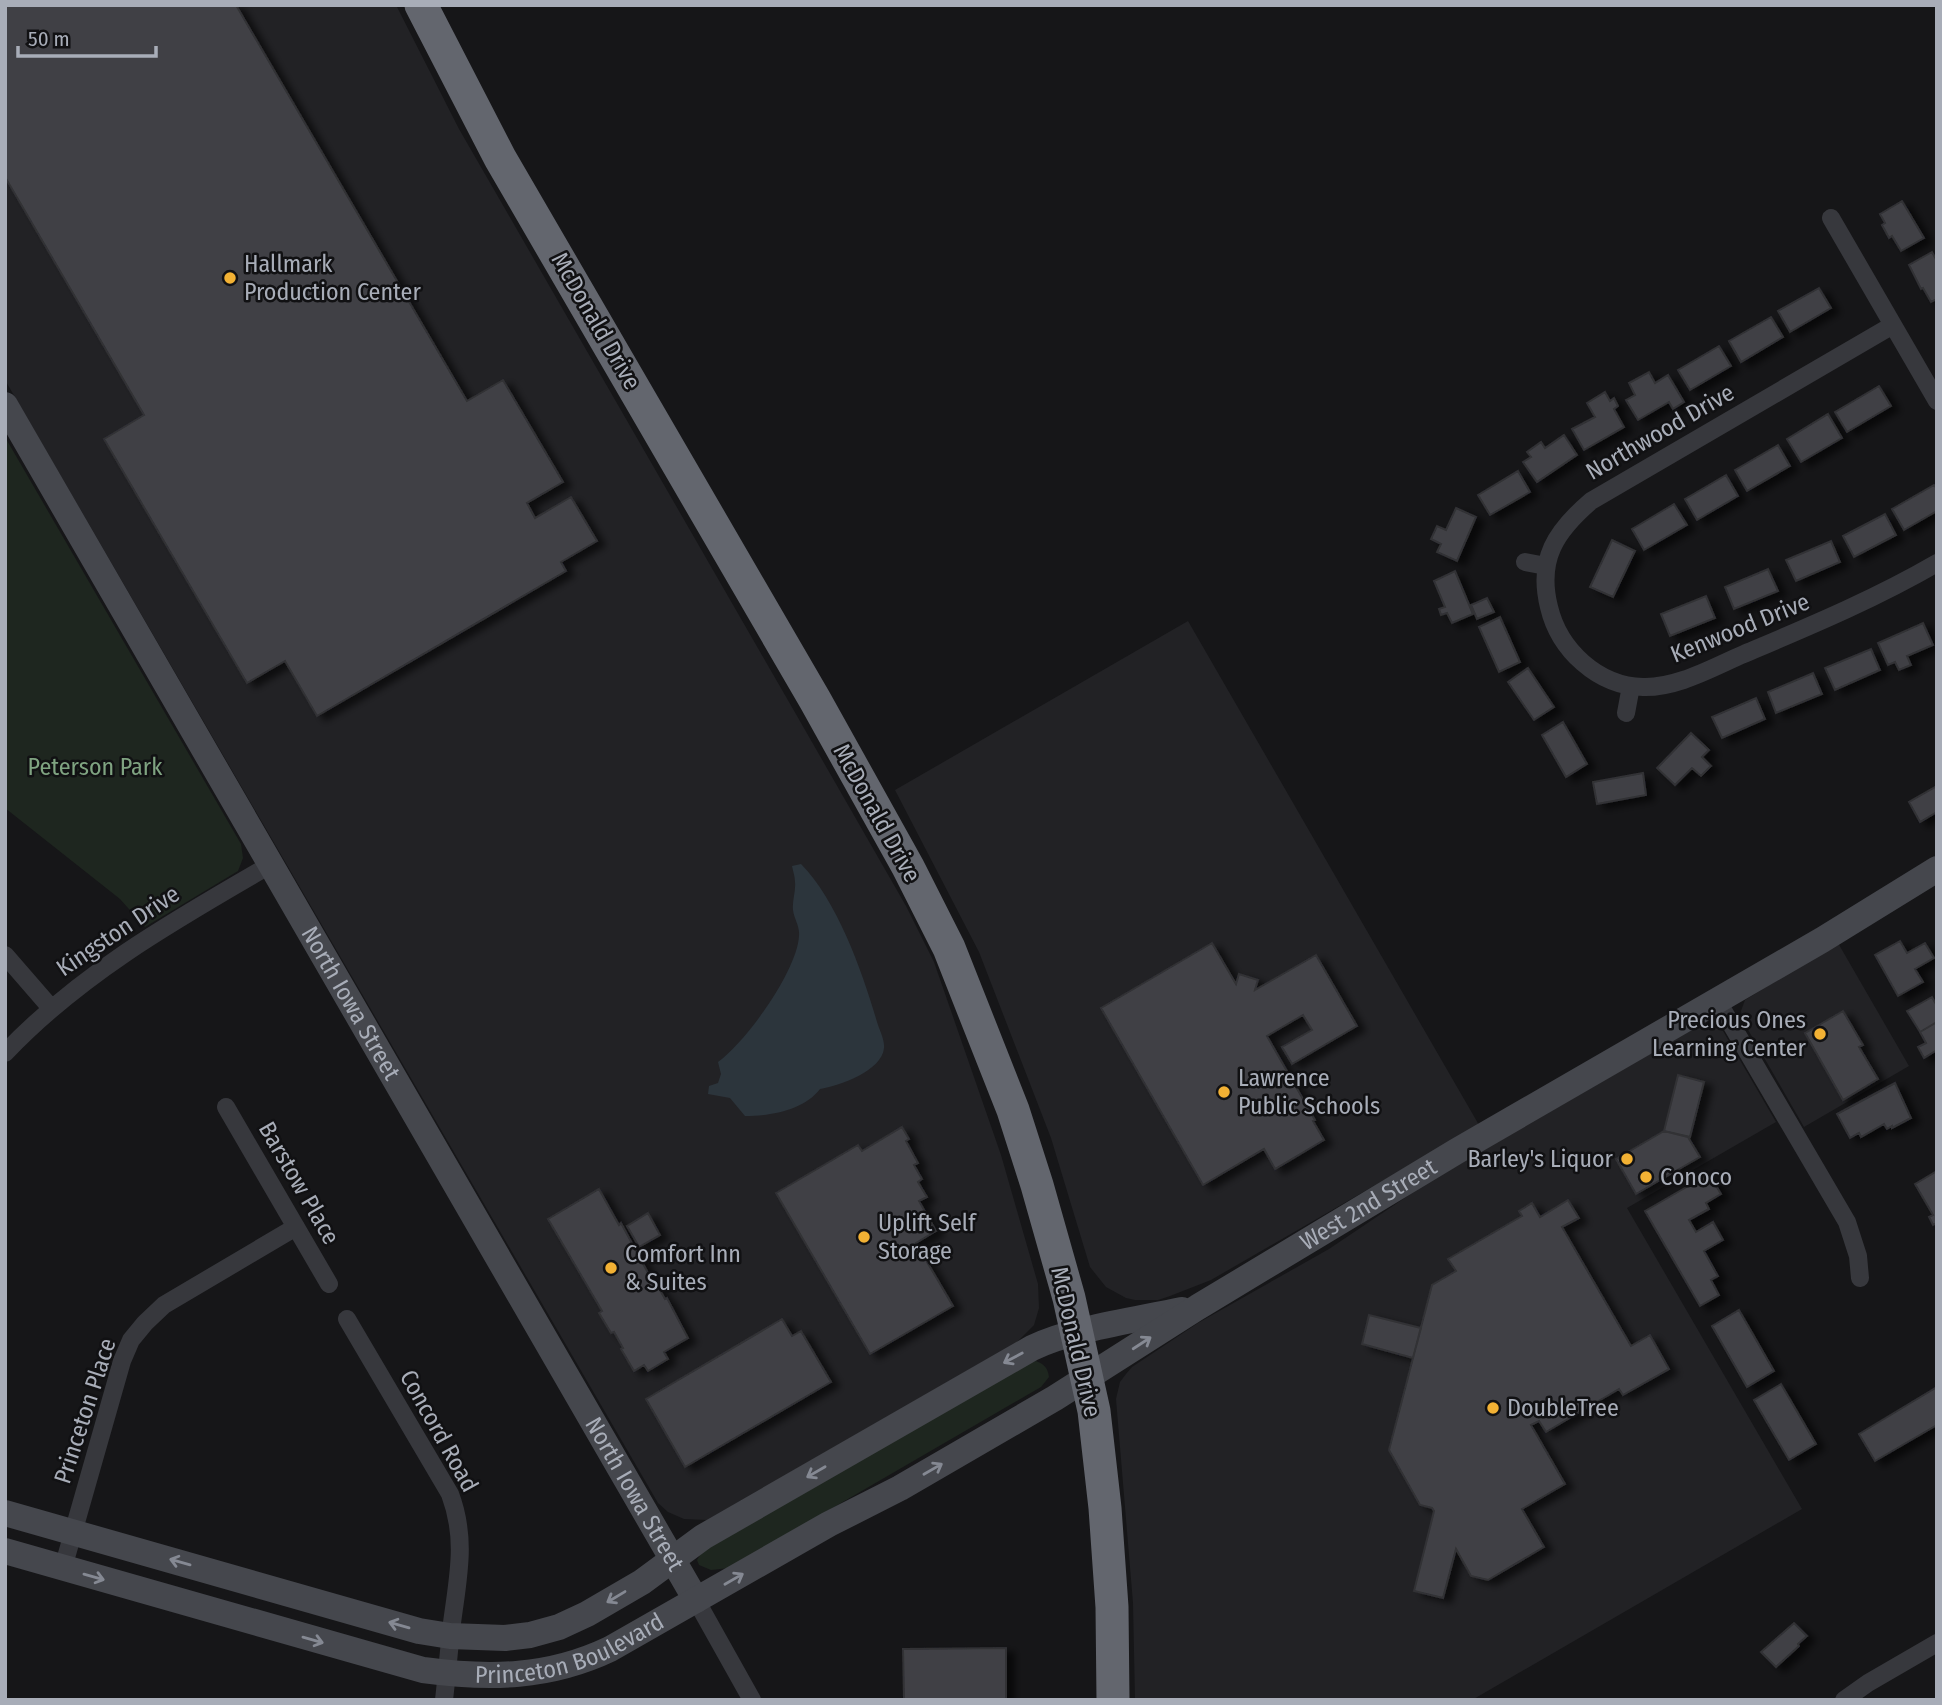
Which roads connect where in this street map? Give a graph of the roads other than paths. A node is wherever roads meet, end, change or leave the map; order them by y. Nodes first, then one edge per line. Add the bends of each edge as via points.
1 (421, 5) edge
2 (1830, 218) dead end
3 (1893, 325) junction
4 (1937, 401) edge
5 (5, 405) edge
6 (1525, 562) dead end
7 (1937, 563) edge
8 (1546, 566) junction
9 (1563, 642) joint
10 (1631, 686) junction
11 (1626, 713) dead end
12 (270, 865) junction
13 (1936, 871) edge
14 (5, 955) edge
15 (1717, 1000) junction
16 (51, 1008) junction
17 (5, 1053) edge
18 (226, 1107) dead end
19 (296, 1227) junction
20 (1860, 1278) dead end
21 (329, 1284) dead end
22 (1198, 1307) junction
23 (347, 1318) dead end
24 (1077, 1334) junction
25 (1087, 1378) junction
26 (5, 1513) edge
27 (74, 1531) junction
28 (5, 1552) edge
29 (673, 1560) junction
30 (63, 1568) junction
31 (696, 1600) junction
32 (450, 1636) junction
33 (1937, 1643) edge
34 (447, 1673) junction
35 (444, 1700) edge
36 (752, 1700) edge
37 (1113, 1700) edge
38 (1844, 1700) edge

1 - 24 highway, McDonald Drive via 500,158 815,700 949,948 1013,1110
2 - 3 street
3 - 4 street
3 - 8 street, Northwood Drive via 1591,500 1554,542
5 - 12 street, North Iowa Street
6 - 8 street
7 - 10 street, Kenwood Drive via 1837,615 1691,677 1661,686
8 - 9 street, Northwood Drive via 1549,607
9 - 10 street, Kenwood Drive via 1590,668
10 - 11 street
12 - 16 street, Kingston Drive via 151,934
12 - 29 street, North Iowa Street
13 - 15 street, West 2nd Street
14 - 16 street
15 - 20 street via 1847,1222
15 - 22 street, West 2nd Street
16 - 17 street, Kingston Drive
18 - 19 street, Barstow Place
19 - 21 street, Barstow Place
19 - 27 street, Princeton Place via 164,1305 131,1340
22 - 24 street, West 2nd Street
25 -> 22 street, West 2nd Street
23 - 32 street, Concord Road via 450,1494 458,1516 460,1569
24 - 25 highway, McDonald Drive
24 -> 29 street, Princeton Boulevard via 1010,1359 703,1537
31 -> 25 street, Princeton Boulevard
25 - 37 highway, McDonald Drive via 1105,1508
26 - 27 street, Princeton Boulevard
27 - 30 street, Princeton Place
32 -> 27 street, Princeton Boulevard via 419,1631
28 - 30 street, Princeton Boulevard
29 - 31 street, North Iowa Street
29 -> 32 street, Princeton Boulevard via 559,1627 530,1636
30 -> 34 street, Princeton Boulevard via 394,1663
31 - 34 street, Princeton Boulevard via 610,1649 564,1667 503,1676
31 - 36 street
32 - 34 street, Concord Road
33 - 38 street
34 - 35 street, Concord Road

